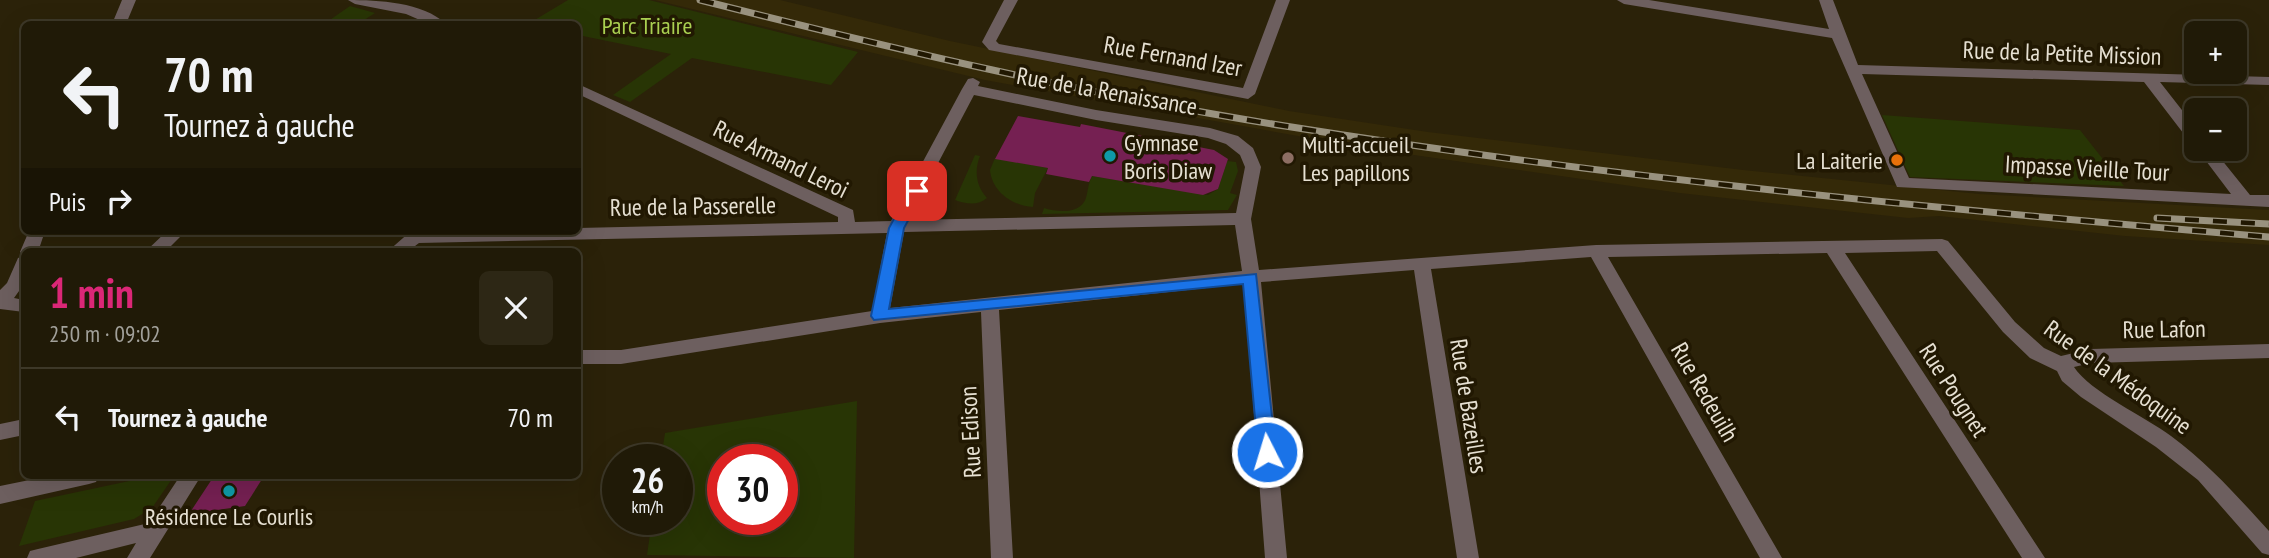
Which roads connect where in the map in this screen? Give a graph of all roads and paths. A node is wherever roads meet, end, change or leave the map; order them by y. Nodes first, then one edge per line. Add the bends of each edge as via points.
1 (129, 0) edge
2 (355, 0) edge
3 (1011, 0) edge
4 (1283, 0) edge
5 (1624, 0) edge
6 (1826, 0) edge
7 (120, 21) edge
8 (426, 21) edge
9 (1838, 35) junction
10 (1853, 69) junction
11 (2149, 78) junction
12 (2269, 81) edge
13 (581, 93) edge
14 (2184, 123) edge
15 (2214, 161) edge
16 (2245, 200) junction
17 (2269, 201) edge
18 (1243, 219) junction
19 (846, 226) junction
20 (896, 228) junction
21 (581, 231) edge
22 (173, 235) edge
23 (417, 235) edge
24 (159, 248) edge
25 (402, 248) edge
26 (1833, 248) junction
27 (1597, 251) junction
28 (1421, 262) junction
29 (21, 270) edge
30 (1251, 278) junction
31 (0, 301) edge
32 (990, 303) junction
33 (21, 305) edge
34 (880, 316) junction
35 (2269, 351) edge
36 (581, 357) edge
37 (2064, 366) junction
38 (21, 428) edge
39 (0, 432) edge
40 (75, 479) edge
41 (189, 479) edge
42 (0, 495) edge
43 (155, 533) junction
44 (2267, 541) edge
45 (38, 558) edge
46 (138, 558) edge
47 (1002, 558) edge
48 (1276, 558) edge
49 (1468, 558) edge
50 (1772, 558) edge
51 (2034, 558) edge

1 - 7 street
2 - 8 street via 410,11
3 - 4 street, Rue Fernand Izer via 989,42 994,47 1248,94
5 - 9 street
6 - 9 street
9 - 10 street
10 - 11 street, Rue de la Petite Mission
10 - 16 street, Impasse Vieille Tour via 1903,183
11 - 12 street, Rue de la Petite Mission
11 - 14 street
13 - 19 street, Rue Armand Leroi via 846,214
15 - 16 street
16 - 17 street, Impasse Vieille Tour
18 - 20 street, Rue Armand Leroi
18 - 20 street, Rue de la Renaissance via 1253,167 1247,152 1232,140 971,86
18 - 30 street
19 - 20 street, Rue Armand Leroi
19 - 21 street, Rue de la Passerelle
20 - 34 street
22 - 24 street
23 - 25 street
26 - 27 street
26 - 37 street, Rue de la Médoquine via 1942,245 2008,327 2037,354
26 - 51 street, Rue Pougnet
27 - 28 street
27 - 50 street, Rue Redeuilh
28 - 30 street
28 - 49 street, Rue de Bazeilles
29 - 31 street via 15,286
30 - 32 street
30 - 48 street
31 - 33 street
32 - 34 street
32 - 47 street, Rue Edison
34 - 36 street via 621,357
35 - 37 street, Rue Lafon via 2091,356 2069,360
37 - 44 street, Rue de la Médoquine via 2088,392 2205,474
38 - 39 street
40 - 42 street
41 - 43 street
43 - 45 street
43 - 46 street

